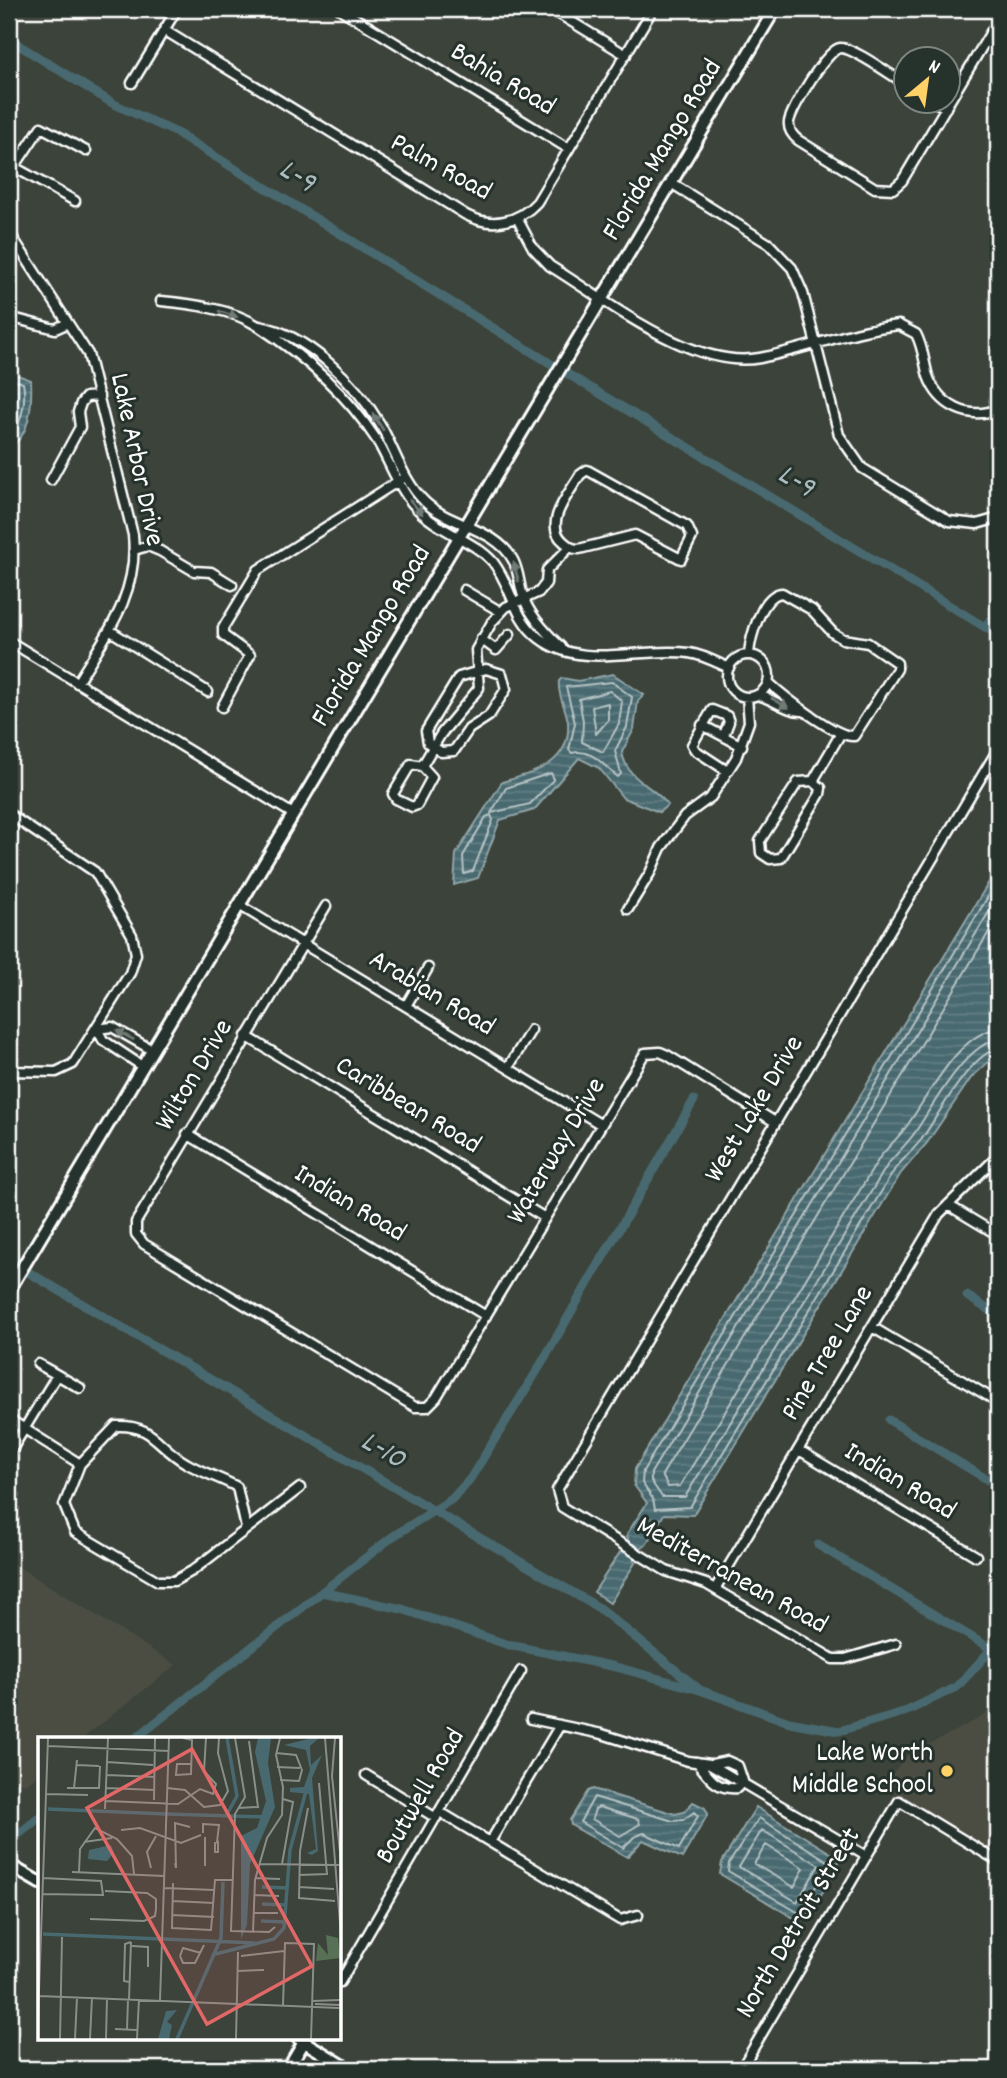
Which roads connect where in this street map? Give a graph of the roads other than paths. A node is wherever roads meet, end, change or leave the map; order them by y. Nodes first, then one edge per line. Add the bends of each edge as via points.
1 (177, 9) edge
2 (340, 9) edge
3 (551, 9) edge
4 (653, 9) edge
5 (775, 9) edge
6 (998, 20) edge
7 (164, 30) junction
8 (626, 55) junction
9 (892, 76) edge
10 (962, 81) edge
11 (132, 83) dead end
12 (941, 116) edge
13 (569, 149) junction
14 (86, 151) dead end
15 (14, 167) junction
16 (9, 175) edge
17 (671, 183) junction
18 (75, 201) dead end
19 (517, 218) junction
20 (9, 232) edge
21 (602, 298) junction
22 (161, 301) dead end
23 (9, 317) edge
24 (68, 323) junction
25 (258, 326) junction
26 (816, 344) junction
27 (99, 396) junction
28 (998, 409) edge
29 (402, 479) junction
30 (51, 480) dead end
31 (998, 518) edge
32 (466, 525) junction
33 (458, 539) junction
34 (570, 547) junction
35 (134, 550) junction
36 (232, 585) dead end
37 (464, 590) dead end
38 (523, 599) junction
39 (513, 604) junction
40 (501, 612) junction
41 (109, 630) junction
42 (510, 634) dead end
43 (481, 639) junction
44 (9, 641) edge
45 (563, 649) junction
46 (749, 655) junction
47 (729, 668) junction
48 (476, 670) junction
49 (768, 682) junction
50 (77, 683) junction
51 (208, 692) dead end
52 (757, 695) junction
53 (747, 697) junction
54 (222, 707) dead end
55 (803, 711) junction
56 (702, 725) junction
57 (841, 733) junction
58 (724, 735) junction
59 (742, 746) junction
60 (433, 747) junction
61 (998, 750) edge
62 (422, 766) junction
63 (727, 771) junction
64 (813, 780) junction
65 (9, 814) edge
66 (293, 814) junction
67 (239, 905) junction
68 (326, 906) dead end
69 (628, 909) dead end
70 (303, 944) junction
71 (428, 968) dead end
72 (405, 1006) junction
73 (97, 1029) junction
74 (531, 1030) dead end
75 (246, 1036) junction
76 (152, 1050) junction
77 (142, 1066) junction
78 (508, 1068) junction
79 (9, 1071) edge
80 (775, 1122) junction
81 (600, 1124) junction
82 (187, 1134) junction
83 (998, 1156) edge
84 (948, 1205) junction
85 (545, 1217) junction
86 (998, 1235) edge
87 (9, 1290) edge
88 (486, 1316) junction
89 (872, 1327) junction
90 (38, 1364) dead end
91 (57, 1375) junction
92 (80, 1388) dead end
93 (998, 1402) edge
94 (432, 1403) joint
95 (9, 1419) edge
96 (24, 1428) junction
97 (799, 1450) junction
98 (9, 1454) edge
99 (80, 1464) junction
100 (300, 1488) dead end
101 (556, 1496) joint
102 (246, 1528) junction
103 (976, 1556) dead end
104 (715, 1589) junction
105 (896, 1644) dead end
106 (521, 1671) dead end
107 (531, 1719) dead end
108 (560, 1725) junction
109 (697, 1762) junction
110 (712, 1764) junction
111 (721, 1769) junction
112 (366, 1775) dead end
113 (712, 1781) junction
114 (743, 1781) junction
115 (438, 1815) junction
116 (490, 1842) junction
117 (866, 1856) junction
118 (998, 1861) edge
119 (9, 1864) edge
120 (38, 1882) edge
121 (638, 1915) dead end
122 (341, 1980) edge
123 (303, 2039) edge
124 (288, 2069) edge
125 (349, 2069) edge
126 (741, 2069) edge

1 - 7 street
2 - 13 street, Bahia Road
3 - 8 street
4 - 8 street
5 - 17 street, Florida Mango Road
6 - 10 street
7 - 11 street
7 - 19 street, Palm Road via 466,215 491,222
8 - 13 street
9 - 12 street via 847,48 835,49 825,57 789,119 790,131 875,188 887,190 902,181
13 - 19 street via 537,202
14 - 15 street via 41,127
15 - 16 street
15 - 18 street
17 - 21 street, Florida Mango Road
17 - 26 street via 784,257 799,280
19 - 21 street, Palm Road via 541,257
20 - 24 street, Lake Arbor Drive
21 - 26 street, Palm Road via 678,344 713,358 751,359
21 - 32 street, Florida Mango Road
22 -> 25 street via 214,310
23 - 24 street via 55,329
24 - 27 street, Lake Arbor Drive via 88,354
25 - 29 street via 310,363 340,393
29 -> 25 street via 379,423 354,389 292,337
26 - 28 street, Palm Road via 906,326 916,334 928,376 943,399 967,413
26 - 31 street via 839,435 862,468 949,521 977,524
27 - 30 street via 86,397 81,403 80,427
27 - 35 street, Lake Arbor Drive
29 - 32 street via 445,518
29 -> 33 street via 425,517
29 - 54 street via 258,570 223,628 223,635 250,655
32 - 33 street, Florida Mango Road
38 -> 32 street via 513,560 498,543
33 - 39 street via 493,562
33 - 66 street, Florida Mango Road
34 - 34 street via 557,536 555,520 587,470 687,526 692,537 681,559 635,535 579,550
34 - 38 street via 547,570 543,588
35 - 36 street via 148,547 160,551 194,571 211,572
35 - 41 street, Lake Arbor Drive via 130,588
37 - 40 street
38 - 39 street
38 - 45 street
39 - 40 street
39 - 45 street via 527,627
40 - 43 street
41 - 50 street, Lake Arbor Drive
41 - 51 street
42 - 43 street via 496,649
43 - 48 street
44 - 50 street
45 - 47 street via 582,655 690,653
46 - 47 street via 735,659
46 - 49 street via 765,664
46 - 57 street via 755,624 771,597 782,593 812,610 832,633 868,643 893,659 897,669 858,732 848,737
47 - 53 street via 730,687
48 - 60 street via 480,682 476,693
48 - 60 street via 459,677 426,731 425,738
48 - 60 street via 502,674 506,689 489,716 469,729 454,751 448,754
49 - 52 street
49 - 55 street
50 - 66 street
52 - 53 street
52 -> 55 street via 794,712
53 - 59 street via 749,722
55 - 57 street
56 - 58 street
56 - 58 street via 712,710 718,710 729,722
56 - 63 street via 694,739 695,750
57 - 64 street
58 - 59 street
59 - 63 street
60 - 62 street
61 - 80 street, West Lake Drive
62 - 62 street via 411,764 395,788 396,799 406,806 417,805 431,782 430,771
63 - 69 street via 711,797 685,816 661,848
64 - 64 street via 798,782 760,841 761,852 770,859 781,858 820,794 821,788
65 - 73 street via 95,872 132,935 133,967
66 - 67 street, Florida Mango Road
67 - 70 street, Arabian Road
67 - 76 street, Florida Mango Road
68 - 70 street, Wilton Drive
70 - 72 street, Arabian Road
70 - 75 street, Wilton Drive
71 - 72 street
72 - 78 street, Arabian Road
76 -> 73 street via 112,1027
73 - 77 street via 103,1040
73 - 79 street via 68,1068 49,1073
74 - 78 street
75 - 82 street, Wilton Drive
75 - 85 street, Caribbean Road
76 - 77 street, Florida Mango Road
77 - 87 street, Florida Mango Road
78 - 81 street, Arabian Road
80 - 81 street, Waterway Drive via 667,1055 652,1051 640,1059
80 - 101 street, West Lake Drive
81 - 85 street, Waterway Drive
82 - 88 street, Indian Road
82 - 94 street, Wilton Drive via 135,1222 136,1234 144,1244 415,1407
83 - 84 street, Pine Tree Lane
84 - 86 street
84 - 89 street, Pine Tree Lane
85 - 88 street, Waterway Drive
88 - 94 street, Waterway Drive
89 - 93 street
89 - 97 street, Pine Tree Lane
90 - 91 street
91 - 92 street
91 - 96 street
95 - 96 street
96 - 98 street
96 - 99 street
97 - 103 street, Indian Road
97 - 104 street, Pine Tree Lane
99 - 102 street via 116,1426 141,1428 188,1464 237,1487
99 - 102 street via 64,1505 75,1532 158,1581 174,1581
100 - 102 street
101 - 104 street, Mediterranean Road via 562,1507 640,1555 671,1573
104 - 105 street, Mediterranean Road via 832,1659
106 - 115 street, Boutwell Road
107 - 108 street
108 - 109 street
108 - 116 street
109 - 110 street
109 - 113 street
110 - 111 street
110 - 114 street via 733,1763
111 - 113 street
111 - 114 street
112 - 115 street
113 - 114 street via 724,1789 737,1788
114 - 117 street
115 - 116 street
115 - 122 street, Boutwell Road
116 - 121 street via 620,1920
117 - 118 street, North Detroit Street via 899,1801
117 - 126 street, North Detroit Street
119 - 120 street
123 - 124 street
123 - 125 street

